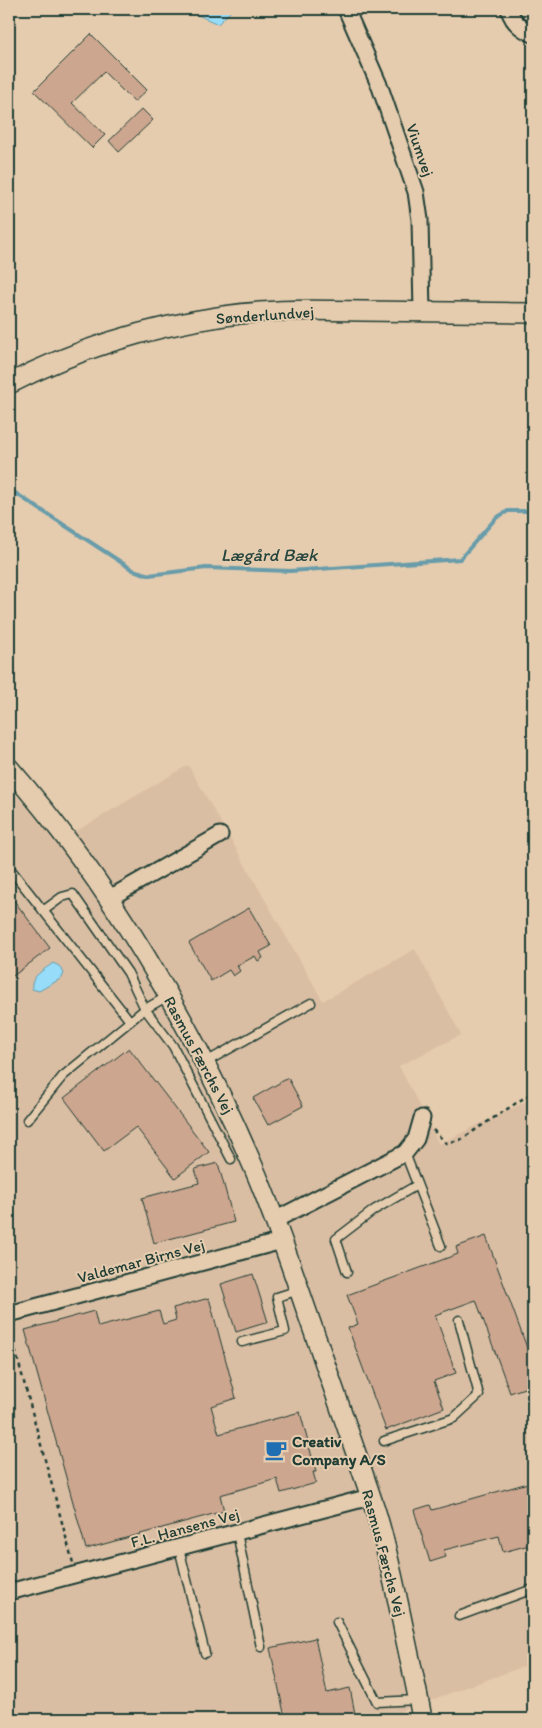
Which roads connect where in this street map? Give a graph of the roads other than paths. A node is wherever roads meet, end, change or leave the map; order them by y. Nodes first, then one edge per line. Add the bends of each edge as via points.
1 (346, 9) edge
2 (508, 9) edge
3 (533, 34) edge
4 (422, 312) junction
5 (533, 313) edge
6 (9, 384) edge
7 (12, 779) edge
8 (220, 835) dead end
9 (12, 871) dead end
10 (108, 899) junction
11 (43, 911) junction
12 (168, 996) junction
13 (310, 1003) dead end
14 (145, 1009) junction
15 (130, 1021) junction
16 (205, 1062) junction
17 (422, 1118) road end
18 (27, 1120) dead end
19 (405, 1153) junction
20 (231, 1159) dead end
21 (417, 1185) junction
22 (275, 1220) junction
23 (282, 1241) junction
24 (441, 1246) dead end
25 (347, 1272) dead end
26 (299, 1290) junction
27 (9, 1314) edge
28 (459, 1320) dead end
29 (242, 1342) dead end
30 (384, 1441) dead end
31 (370, 1497) junction
32 (237, 1533) junction
33 (179, 1548) junction
34 (533, 1589) edge
35 (9, 1592) edge
36 (460, 1616) dead end
37 (337, 1622) dead end
38 (261, 1647) dead end
39 (204, 1653) dead end
40 (419, 1700) junction
41 (422, 1719) edge

1 - 4 street, Viumvej via 380,87 416,192 420,220
2 - 3 street via 517,25
4 - 5 street, Sønderlundvej
4 - 6 street, Sønderlundvej via 292,310 225,316 148,331 80,351
7 - 10 street, Rasmus Færchs Vej via 76,853
8 - 10 street
9 - 11 lane
10 - 12 street, Rasmus Færchs Vej
11 - 14 lane via 62,897 73,894 128,973
11 - 15 lane
12 - 14 lane
12 - 16 street, Rasmus Færchs Vej
13 - 16 lane
14 - 15 lane
14 - 20 lane via 173,1046
15 - 18 lane via 63,1076
16 - 22 street, Rasmus Færchs Vej
17 - 19 street via 416,1139
19 - 21 lane
19 - 22 street
21 - 24 lane
21 - 25 lane via 374,1210 336,1239
22 - 23 street, Rasmus Færchs Vej
23 - 26 street, Rasmus Færchs Vej
23 - 27 street, Valdemar Birns Vej
26 - 29 lane via 277,1297 285,1331
26 - 31 street, Rasmus Færchs Vej
28 - 30 lane via 478,1395 454,1418
31 - 32 street, F.L. Hansens Vej
31 - 40 street, Rasmus Færchs Vej via 396,1590
32 - 33 street, F.L. Hansens Vej
32 - 38 lane
33 - 35 street, F.L. Hansens Vej
33 - 39 lane
34 - 36 lane
37 - 40 lane via 376,1702
40 - 41 street, Rasmus Færchs Vej

